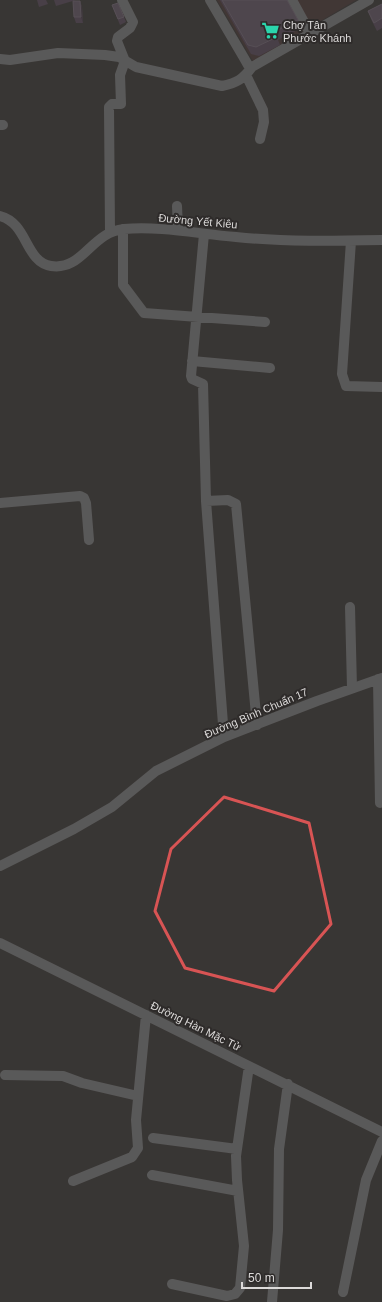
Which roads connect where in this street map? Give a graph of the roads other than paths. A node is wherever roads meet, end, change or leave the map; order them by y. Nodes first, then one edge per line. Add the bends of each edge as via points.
1 (122, 0) edge
2 (210, 0) edge
3 (292, 0) edge
4 (367, 0) edge
5 (310, 33) junction
6 (0, 59) edge
7 (125, 61) junction
8 (249, 71) junction
9 (260, 139) dead end
10 (177, 206) dead end
11 (0, 216) edge
12 (123, 229) junction
13 (178, 229) junction
14 (110, 233) junction
15 (204, 234) junction
16 (382, 240) edge
17 (351, 241) junction
18 (195, 316) junction
19 (265, 322) dead end
20 (192, 360) junction
21 (270, 368) dead end
22 (382, 387) edge
23 (206, 501) junction
24 (0, 503) edge
25 (89, 540) dead end
26 (350, 607) dead end
27 (380, 678) edge
28 (352, 688) junction
29 (256, 725) junction
30 (224, 737) junction
31 (380, 802) dead end
32 (0, 866) edge
33 (0, 943) edge
34 (146, 1015) junction
35 (249, 1066) junction
36 (5, 1075) dead end
37 (288, 1084) junction
38 (138, 1096) junction
39 (382, 1132) edge
40 (153, 1138) dead end
41 (382, 1141) edge
42 (237, 1149) junction
43 (152, 1175) dead end
44 (73, 1181) dead end
45 (238, 1191) junction
46 (172, 1284) dead end
47 (343, 1292) dead end
48 (272, 1302) edge

1 - 7 street via 133,22 117,41
2 - 8 street via 248,65
3 - 5 street
4 - 5 street
5 - 8 street
6 - 7 street via 10,60 58,53 105,55 119,57
7 - 8 street via 136,67 222,86 234,84
7 - 14 street via 120,75 121,104 112,104 109,107
8 - 9 street via 263,110 264,122
10 - 13 street
11 - 14 street, Đường Yết Kiêu via 18,226 36,259 42,264 52,266 61,267 73,263 104,234
12 - 13 street, Đường Yết Kiêu
12 - 14 street, Đường Yết Kiêu
12 - 18 street via 124,286 144,313
13 - 15 street, Đường Yết Kiêu
15 - 17 street, Đường Yết Kiêu
15 - 18 street
16 - 17 street, Đường Yết Kiêu
17 - 22 street via 342,374 346,386
18 - 19 street
18 - 20 street
20 - 21 street
20 - 23 street via 192,379 203,384
23 - 29 street via 228,500 236,504
23 - 30 street
24 - 25 street via 80,496 86,503
26 - 28 street
27 - 28 street, Đường Bình Chuẩn 17
27 - 31 street
28 - 29 street, Đường Bình Chuẩn 17
29 - 30 street, Đường Bình Chuẩn 17
30 - 32 street, Đường Bình Chuẩn 17 via 156,771 112,807 74,829
33 - 34 street, Đường Hàn Mặc Tử
34 - 35 street, Đường Hàn Mặc Tử
34 - 38 street
35 - 37 street, Đường Hàn Mặc Tử
35 - 42 street
36 - 38 street via 63,1076
37 - 39 street, Đường Hàn Mặc Tử
37 - 48 street via 279,1149 278,1230
38 - 44 street via 138,1148 132,1157
40 - 42 street
41 - 47 street via 366,1180
42 - 45 street
43 - 45 street
45 - 46 street via 244,1246 238,1292 227,1296

